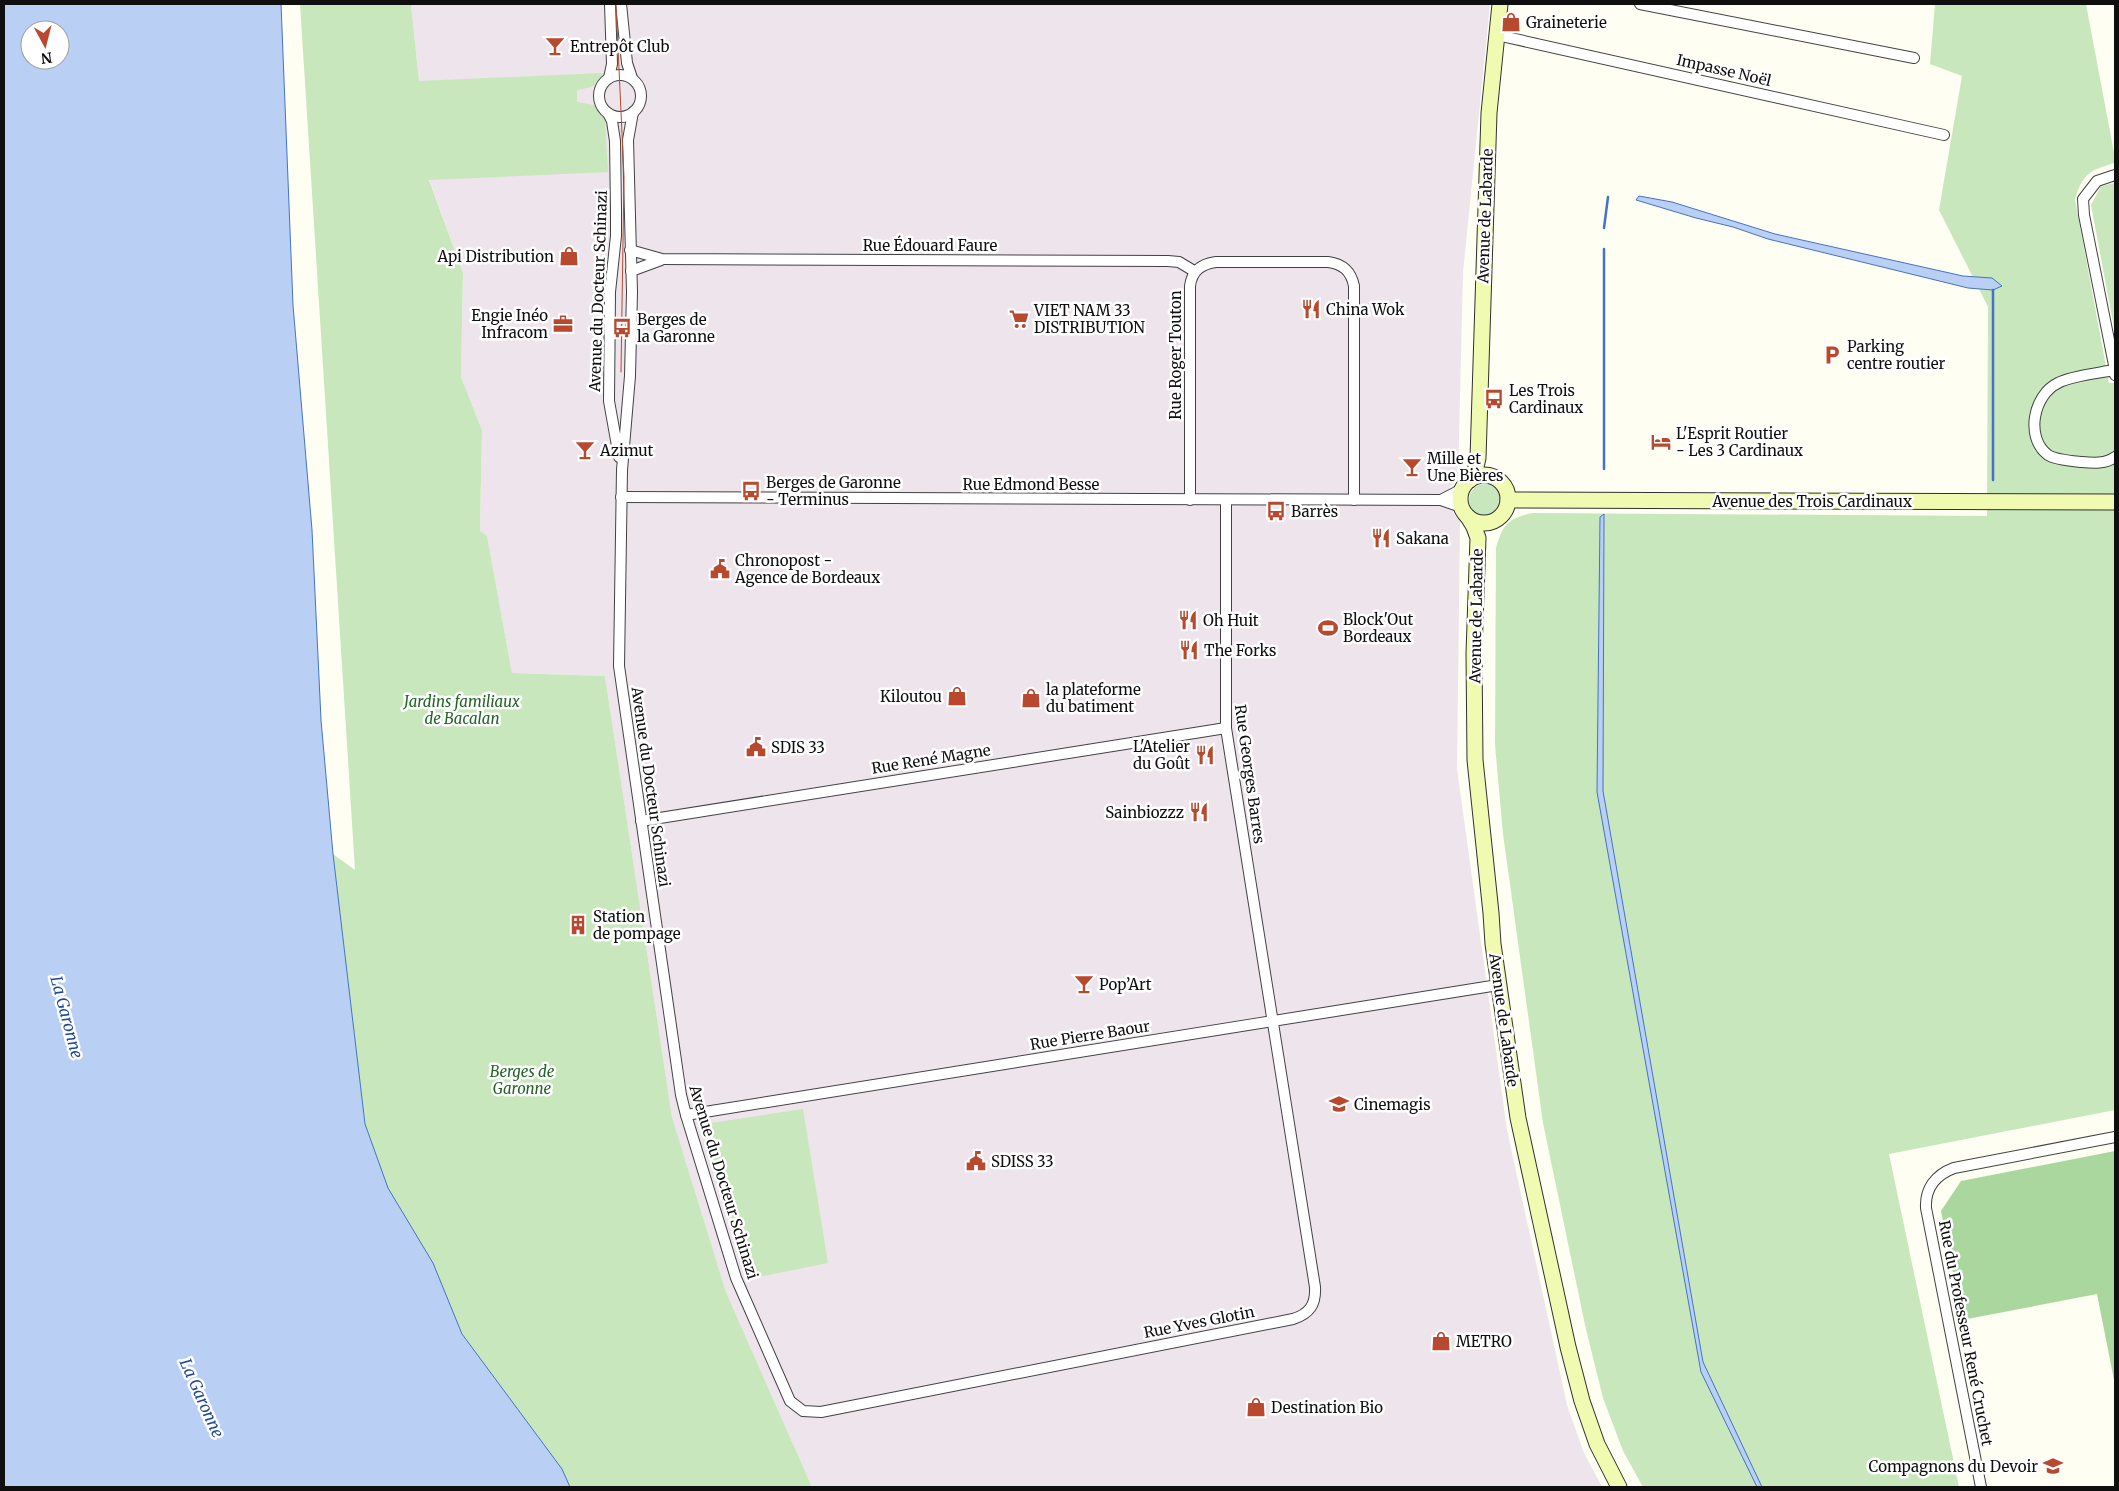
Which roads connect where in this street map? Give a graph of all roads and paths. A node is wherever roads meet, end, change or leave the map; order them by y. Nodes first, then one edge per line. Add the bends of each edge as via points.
1 (610, 4) edge
2 (621, 4) edge
3 (1500, 4) edge
4 (1640, 4) edge
5 (1497, 35) junction
6 (1914, 58) dead end
7 (609, 78) junction
8 (632, 78) junction
9 (633, 112) junction
10 (608, 113) junction
11 (1944, 135) dead end
12 (2115, 174) edge
13 (630, 250) junction
14 (662, 259) junction
15 (631, 271) junction
16 (1194, 271) junction
17 (2115, 372) edge
18 (2115, 457) edge
19 (1478, 458) junction
20 (622, 470) junction
21 (1493, 477) junction
22 (1466, 485) junction
23 (621, 497) junction
24 (1190, 500) junction
25 (1226, 500) junction
26 (1354, 500) junction
27 (1441, 500) junction
28 (1508, 500) junction
29 (2115, 502) edge
30 (1464, 512) junction
31 (1491, 523) junction
32 (1478, 538) junction
33 (1226, 728) junction
34 (641, 821) junction
35 (1498, 985) junction
36 (1272, 1021) junction
37 (686, 1115) junction
38 (2115, 1137) edge
39 (803, 1412) joint
40 (1619, 1487) edge
41 (1981, 1487) edge

1 - 7 street via 612,64
2 - 8 street via 627,63
3 - 5 main road, Avenue de Labarde
4 - 6 street
5 - 11 street, Impasse Noël
5 - 19 main road, Avenue de Labarde via 1489,113
7 - 8 street via 620,75
7 - 10 street via 599,96 603,109
8 - 9 street via 641,95 638,108
9 - 10 street via 622,117
9 - 13 street, Avenue du Docteur Schinazi via 628,140
10 - 20 street, Avenue du Docteur Schinazi via 615,141 616,202 610,292 609,401
12 - 17 street via 2097,182 2083,199
13 - 14 street, Rue Édouard Faure
13 - 15 street, Avenue du Docteur Schinazi
14 - 15 street, Rue Édouard Faure
14 - 16 street, Rue Édouard Faure via 1168,261 1179,262
15 - 20 street, Avenue du Docteur Schinazi via 630,376
16 - 24 street, Rue Roger Touton via 1190,286
16 - 26 street, Rue Roger Touton via 1210,262 1328,262 1336,263 1348,272 1354,286
17 - 18 street via 2058,383 2038,406 2034,424 2036,441 2049,456 2094,463
19 - 21 main road
19 - 22 main road, Avenue de Labarde via 1477,467
20 - 23 street, Avenue du Docteur Schinazi
21 - 22 main road via 1481,475
21 - 28 main road via 1502,484
22 - 27 street, Rue Edmond Besse
22 - 30 main road via 1460,495
23 - 24 street, Rue Edmond Besse
23 - 34 street, Avenue du Docteur Schinazi via 618,666
24 - 25 street, Rue Edmond Besse
25 - 26 street, Rue Edmond Besse
25 - 33 street, Rue Georges Barres
26 - 27 street, Rue Edmond Besse
27 - 30 street, Rue Edmond Besse
28 - 29 main road, Avenue des Trois Cardinaux
28 - 31 main road via 1503,514
30 - 31 main road via 1478,523
30 - 32 main road, Avenue de Labarde
31 - 32 main road, Avenue de Labarde via 1482,529
32 - 35 main road, Avenue de Labarde via 1475,760
33 - 34 street, Rue René Magne
33 - 36 street, Rue Georges Barres
34 - 37 street, Avenue du Docteur Schinazi
35 - 36 street, Rue Pierre Baour
35 - 40 main road, Avenue de Labarde via 1523,1146 1568,1347 1589,1425
36 - 37 street, Rue Pierre Baour
36 - 39 street, Rue Yves Glotin via 1314,1287 1314,1303 1306,1314 828,1410
37 - 39 street, Avenue du Docteur Schinazi via 736,1278 790,1401
38 - 41 street, Rue du Professeur René Cruchet via 1947,1170 1929,1190 1926,1202 1928,1215

